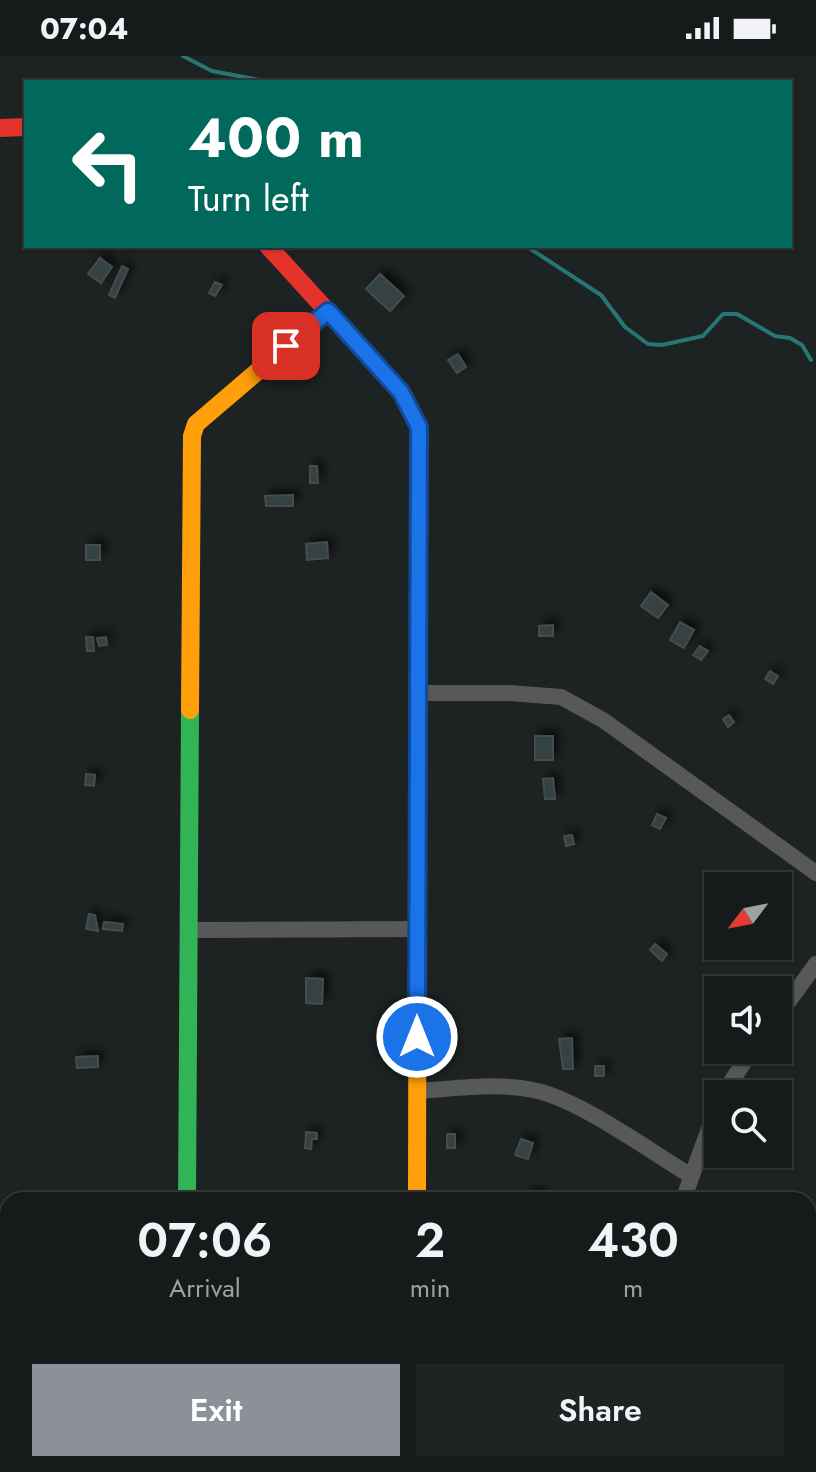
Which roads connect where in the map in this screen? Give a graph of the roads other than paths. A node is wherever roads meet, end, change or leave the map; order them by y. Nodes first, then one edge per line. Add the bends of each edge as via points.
1 (24, 127) edge
2 (0, 128) edge
3 (270, 248) edge
4 (328, 311) junction
5 (420, 693) junction
6 (816, 873) edge
7 (418, 929) junction
8 (189, 930) junction
9 (816, 964) edge
10 (792, 997) edge
11 (417, 1091) junction
12 (704, 1140) edge
13 (690, 1175) junction
14 (187, 1192) edge
15 (417, 1192) edge
16 (685, 1192) edge

1 - 2 street
3 - 4 street
4 - 5 street via 401,392 419,427
4 - 8 street via 207,413 192,436
5 - 6 street via 561,697 603,720
5 - 7 street
7 - 8 street
7 - 11 street
8 - 14 street
9 - 10 street
11 - 13 street via 535,1090
11 - 15 street
12 - 13 street
13 - 16 street

